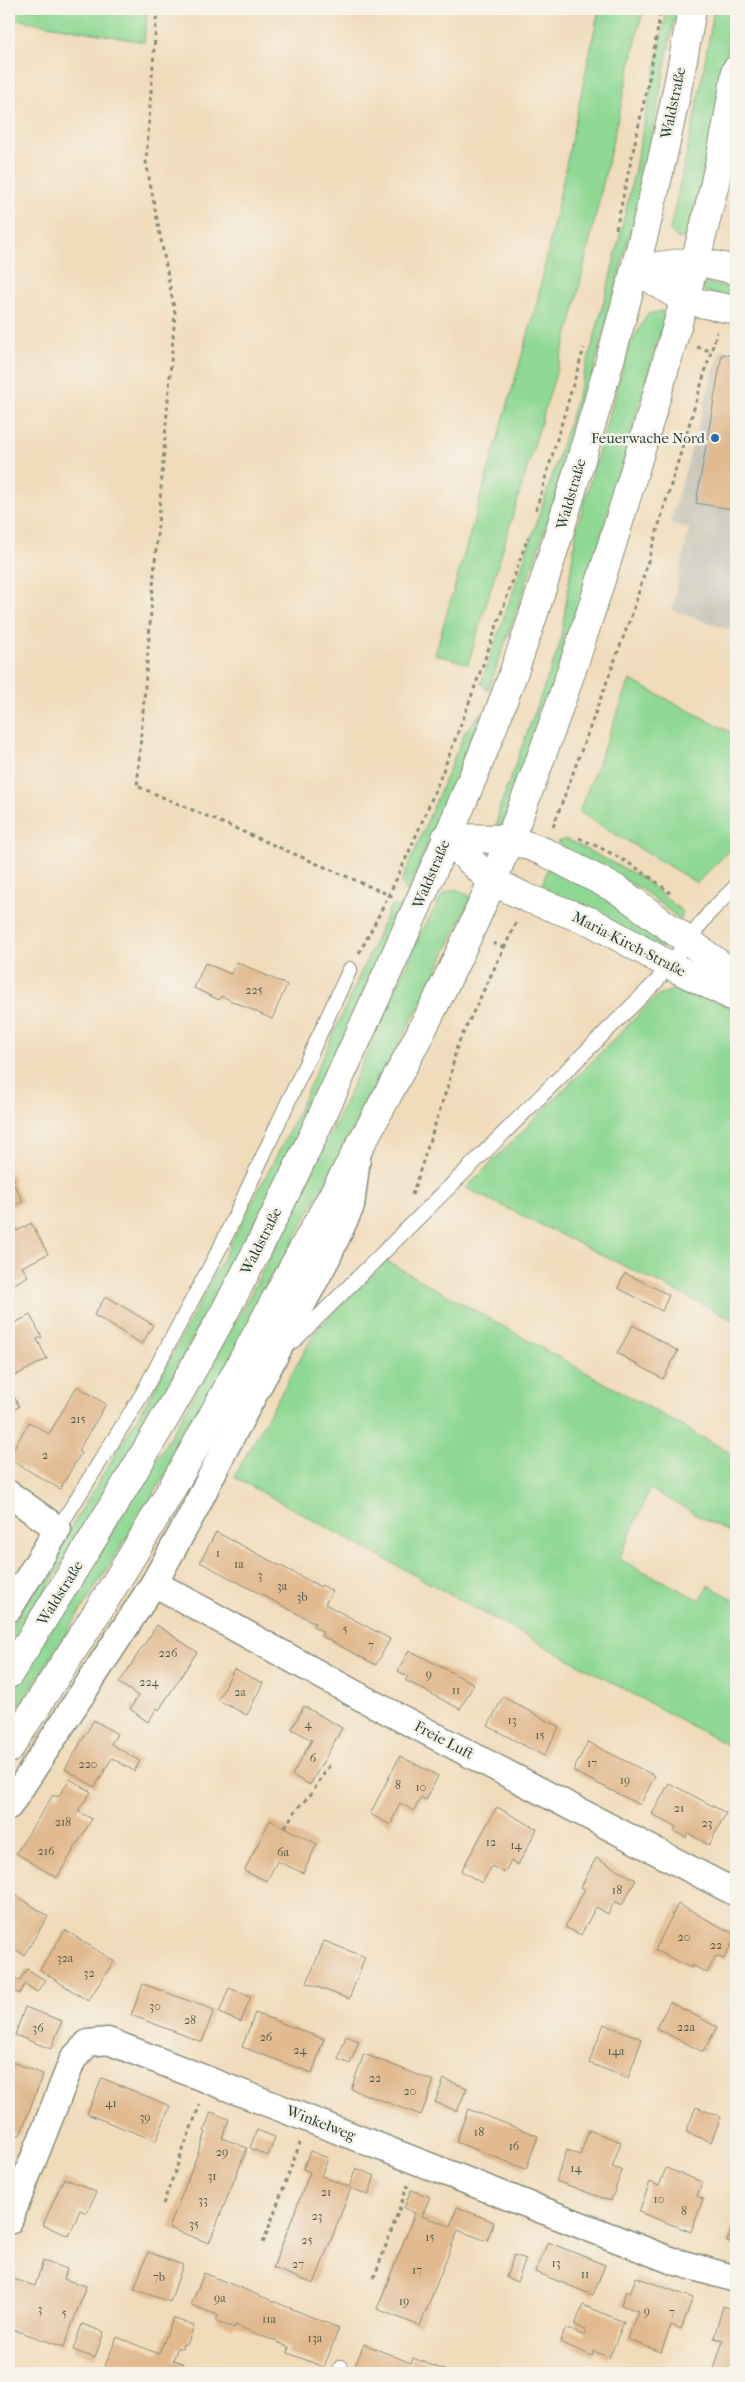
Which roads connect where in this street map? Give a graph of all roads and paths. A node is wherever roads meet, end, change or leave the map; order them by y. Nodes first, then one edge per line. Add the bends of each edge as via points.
1 (157, 9) edge
2 (661, 9) edge
3 (692, 9) edge
4 (736, 70) edge
5 (614, 239) dead end
6 (696, 261) junction
7 (636, 269) junction
8 (736, 270) edge
9 (684, 300) junction
10 (730, 309) edge
11 (586, 340) dead end
12 (534, 517) dead end
13 (529, 535) dead end
14 (446, 838) junction
15 (510, 839) junction
16 (545, 852) junction
17 (492, 881) junction
18 (736, 886) edge
19 (390, 895) junction
20 (527, 898) junction
21 (687, 940) junction
22 (669, 965) junction
23 (350, 969) joint
24 (736, 976) edge
25 (736, 998) edge
26 (358, 1149) junction
27 (409, 1203) dead end
28 (279, 1349) junction
29 (9, 1494) edge
30 (58, 1529) junction
31 (154, 1582) junction
32 (9, 1608) edge
33 (9, 1674) edge
34 (9, 1748) edge
35 (331, 1763) dead end
36 (9, 1806) edge
37 (285, 1827) dead end
38 (736, 1893) edge
39 (209, 2080) junction
40 (309, 2119) junction
41 (417, 2161) junction
42 (163, 2204) dead end
43 (9, 2221) edge
44 (263, 2243) dead end
45 (374, 2278) dead end
46 (736, 2279) edge

1 - 19 path via 146,162 175,313 137,786
2 - 5 path
3 - 7 main road, Waldstraße
4 - 6 main road via 732,105
6 - 7 main road
6 - 8 main road
6 - 9 main road
7 - 9 main road
7 - 14 main road, Waldstraße via 546,578 506,693
9 - 10 main road
9 - 15 main road via 594,609
10 - 16 path via 633,611
11 - 12 path
13 - 19 path via 430,803
14 - 15 main road, Maria-Kirch-Straße
14 - 17 main road, Maria-Kirch-Straße
14 - 33 main road, Waldstraße via 309,1144 249,1266 166,1418
15 - 16 main road, Maria-Kirch-Straße
15 - 17 main road
16 - 21 main road, Maria-Kirch-Straße via 618,890
17 - 20 main road, Maria-Kirch-Straße
17 - 26 main road via 470,932
18 - 21 lane
19 - 23 path
20 - 22 main road, Maria-Kirch-Straße via 592,922
20 - 27 path via 457,1046 449,1082
21 - 22 lane
21 - 24 main road, Maria-Kirch-Straße
22 - 25 main road, Maria-Kirch-Straße
22 - 28 lane via 656,982 397,1240 295,1340
23 - 30 lane via 221,1246 141,1396
26 - 28 street via 351,1206
26 - 34 main road via 124,1569
28 - 31 street
29 - 30 street
30 - 32 street
31 - 36 street
31 - 38 street, Freie Luft via 366,1700
35 - 37 path
39 - 40 street, Winkelweg
39 - 42 path
39 - 43 street, Winkelweg via 108,2041 88,2043 73,2059
40 - 41 street, Winkelweg
40 - 44 path
41 - 45 path
41 - 46 street, Winkelweg via 673,2261

